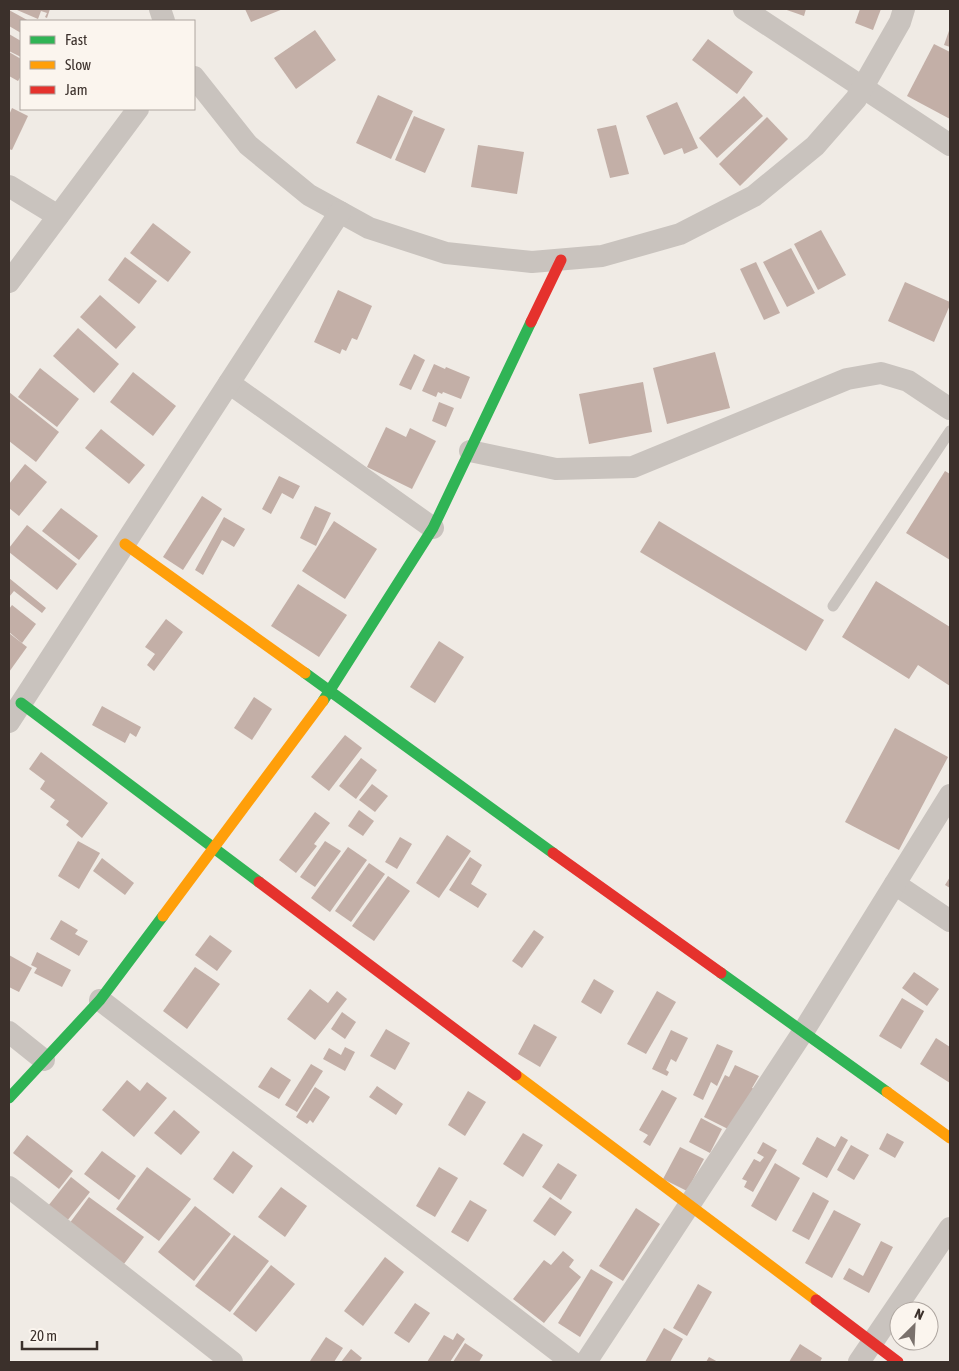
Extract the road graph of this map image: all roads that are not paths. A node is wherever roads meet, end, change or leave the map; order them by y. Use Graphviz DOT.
graph roads {
  1 [pos="744,9"];
  2 [pos="904,9"];
  3 [pos="195,78"];
  4 [pos="862,87"];
  5 [pos="137,110"];
  6 [pos="950,146"];
  7 [pos="9,186"];
  8 [pos="340,212"];
  9 [pos="58,216"];
  10 [pos="561,260"];
  11 [pos="9,282"];
  12 [pos="229,383"];
  13 [pos="950,409"];
  14 [pos="950,431"];
  15 [pos="470,451"];
  16 [pos="433,528"];
  17 [pos="124,544"];
  18 [pos="833,606"];
  19 [pos="329,692"];
  20 [pos="21,703"];
  21 [pos="9,722"];
  22 [pos="950,795"];
  23 [pos="213,848"];
  24 [pos="895,884"];
  25 [pos="950,921"];
  26 [pos="100,1000"];
  27 [pos="9,1032"];
  28 [pos="803,1032"];
  29 [pos="44,1060"];
  30 [pos="9,1098"];
  31 [pos="950,1138"];
  32 [pos="9,1186"];
  33 [pos="689,1205"];
  34 [pos="950,1228"];
  35 [pos="872,1343"];
  36 [pos="232,1362"];
  37 [pos="572,1362"];
  38 [pos="586,1362"];
  39 [pos="859,1362"];
  40 [pos="898,1362"];
  1 -- 4 [label="street"];
  2 -- 4 [label="street"];
  3 -- 8 [label="street"];
  4 -- 6 [label="street"];
  4 -- 10 [label="street"];
  5 -- 9 [label="street"];
  7 -- 9 [label="street"];
  8 -- 10 [label="street"];
  8 -- 12 [label="street"];
  9 -- 11 [label="street"];
  10 -- 15 [label="street"];
  12 -- 16 [label="street"];
  12 -- 17 [label="street"];
  13 -- 15 [label="street"];
  14 -- 18 [label="lane"];
  15 -- 16 [label="street"];
  16 -- 19 [label="street"];
  17 -- 19 [label="street"];
  17 -- 20 [label="street"];
  19 -- 23 [label="street"];
  19 -- 28 [label="street"];
  20 -- 21 [label="street"];
  20 -- 23 [label="street"];
  22 -- 24 [label="street"];
  23 -- 26 [label="street"];
  23 -- 33 [label="street"];
  24 -- 25 [label="street"];
  24 -- 28 [label="street"];
  26 -- 29 [label="street"];
  26 -- 37 [label="street"];
  27 -- 29 [label="street"];
  28 -- 31 [label="street"];
  28 -- 33 [label="street"];
  29 -- 30 [label="street"];
  32 -- 36 [label="street"];
  33 -- 35 [label="street"];
  33 -- 38 [label="street"];
  34 -- 35 [label="street"];
  35 -- 39 [label="street"];
  35 -- 40 [label="street"];
}
